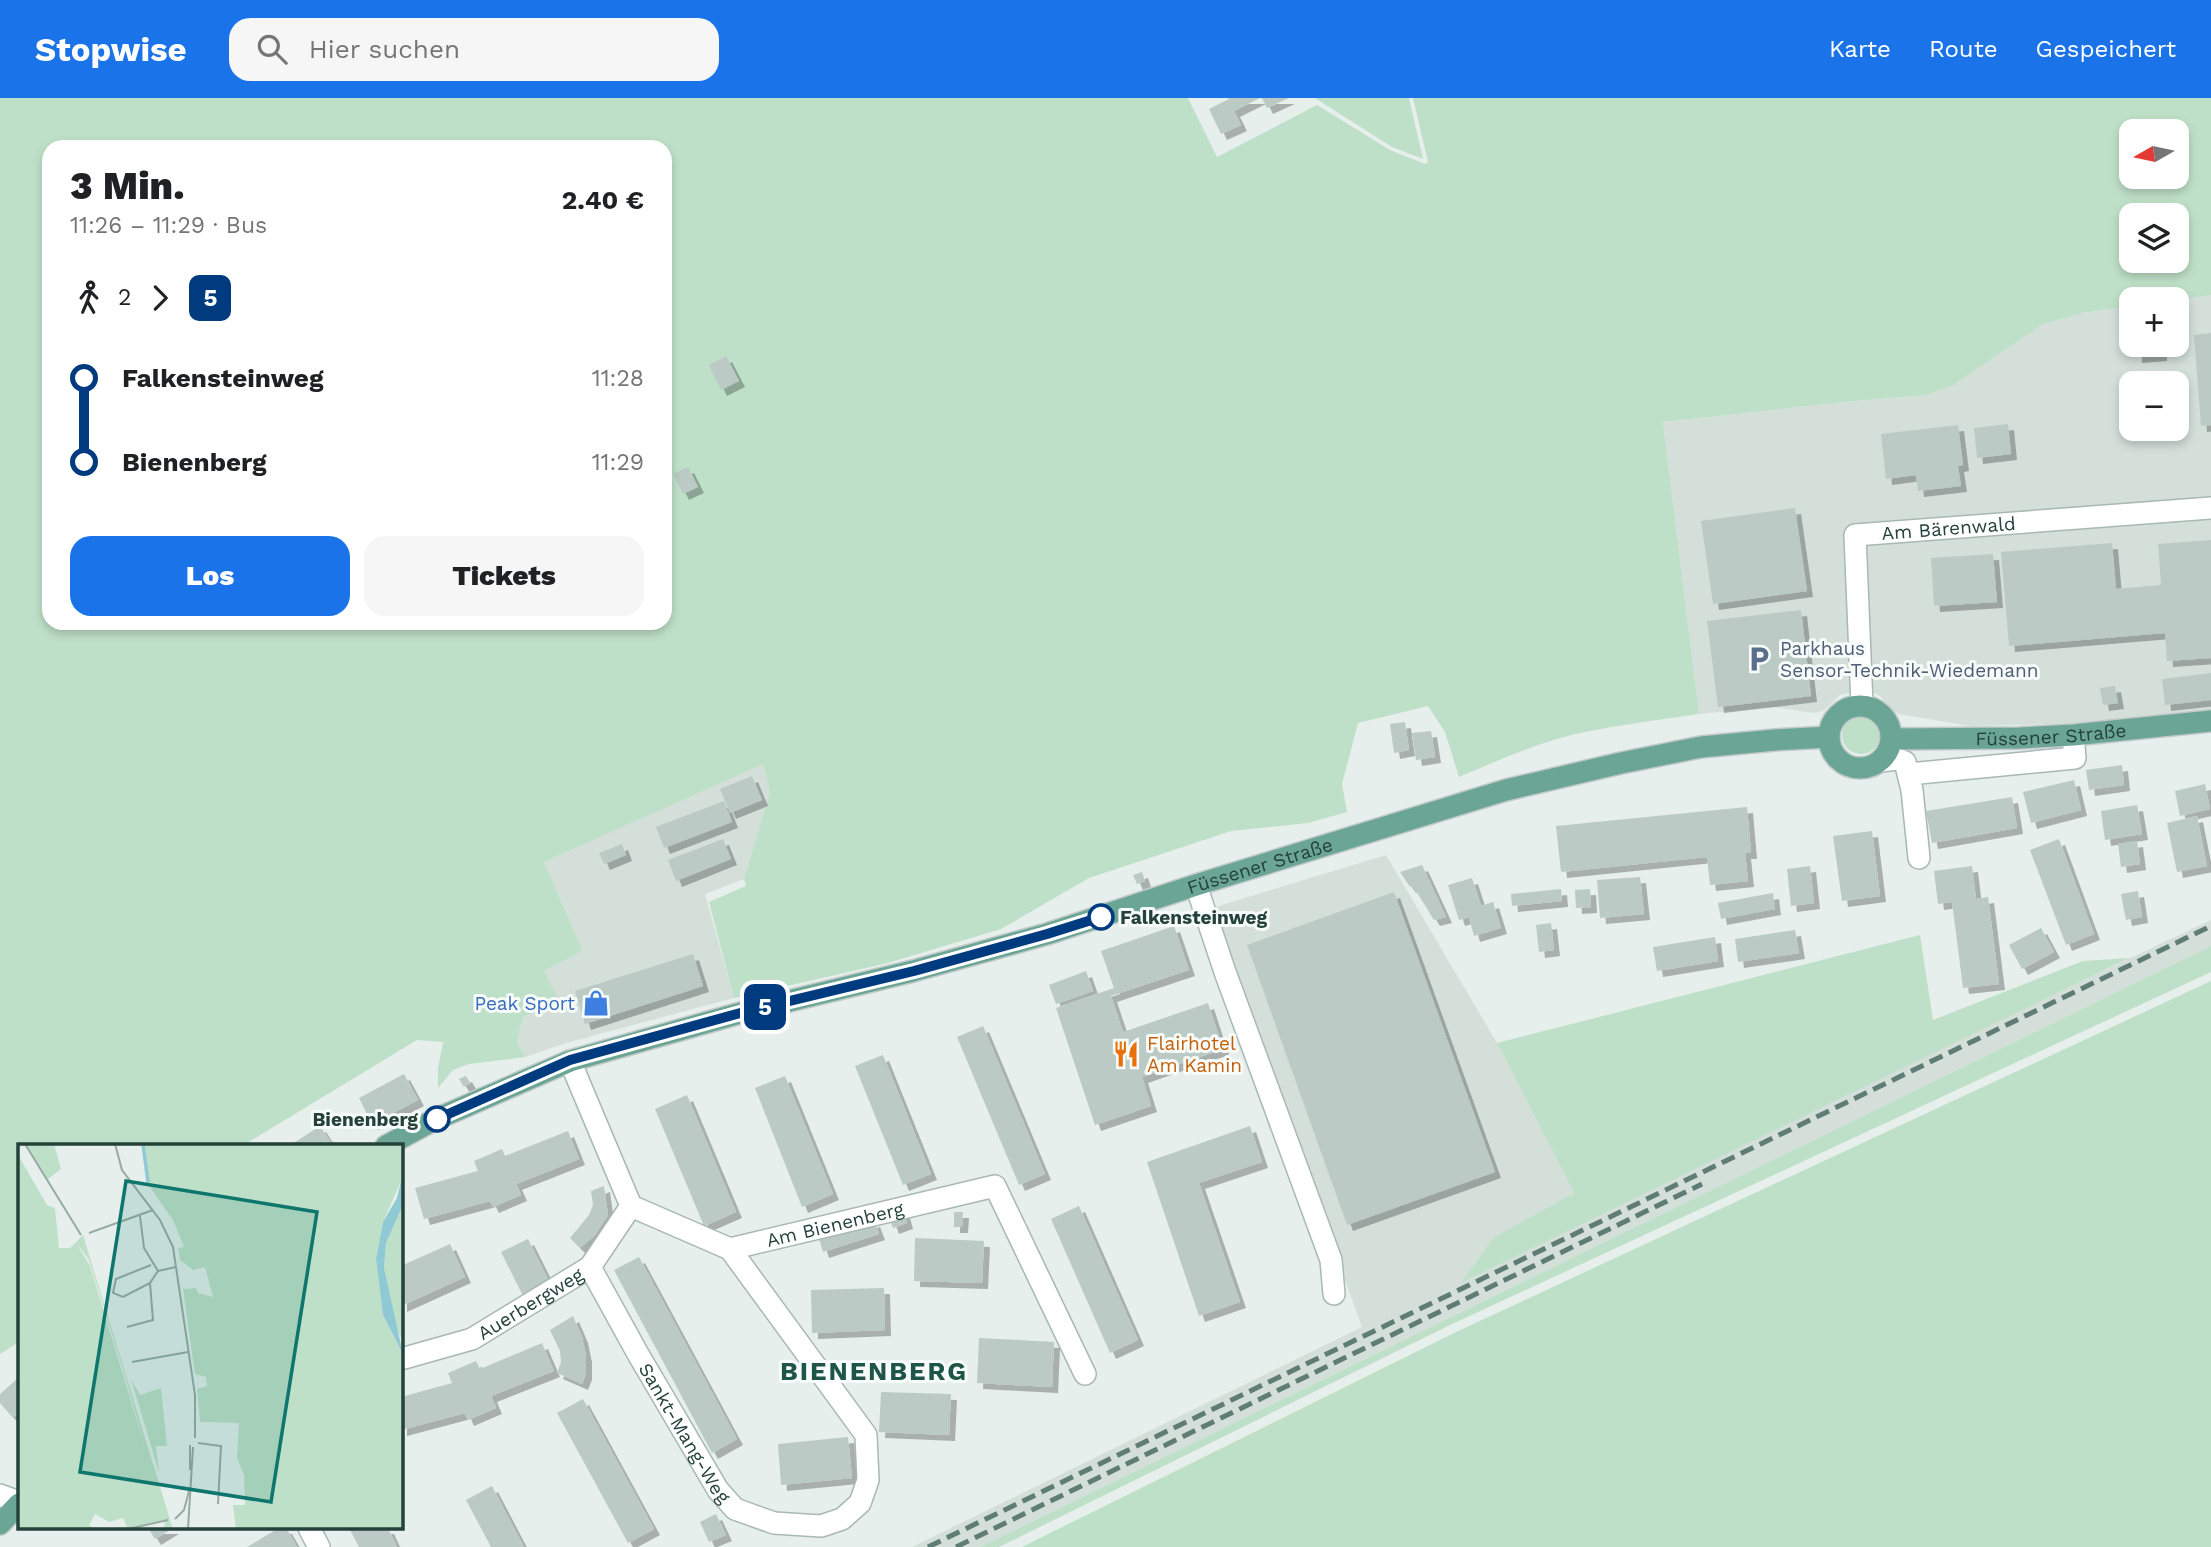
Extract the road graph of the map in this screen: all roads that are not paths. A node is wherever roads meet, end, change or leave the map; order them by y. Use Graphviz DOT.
graph roads {
  1 [pos="2211,508"];
  2 [pos="1862,705"];
  3 [pos="2211,720"];
  4 [pos="2073,735"];
  5 [pos="1829,737"];
  6 [pos="1892,739"];
  7 [pos="1881,761"];
  8 [pos="1909,774"];
  9 [pos="1919,858"];
  10 [pos="1196,885"];
  11 [pos="570,1060"];
  12 [pos="390,1144"];
  13 [pos="631,1206"];
  14 [pos="730,1249"];
  15 [pos="590,1267"];
  16 [pos="1334,1294"];
  17 [pos="402,1359"];
  18 [pos="1085,1374"];
  19 [pos="0,1495"];
  20 [pos="18,1503"];
  21 [pos="18,1504"];
  22 [pos="0,1524"];
  23 [pos="310,1530"];
  24 [pos="319,1547"];
  1 -- 2 [label="street, Am Bärenwald"];
  2 -- 5 [label="main road"];
  2 -- 6 [label="main road"];
  3 -- 4 [label="main road, Füssener Straße"];
  4 -- 6 [label="main road, Füssener Straße"];
  4 -- 8 [label="street"];
  5 -- 7 [label="main road"];
  5 -- 10 [label="main road, Füssener Straße"];
  6 -- 7 [label="main road"];
  7 -- 8 [label="street"];
  8 -- 9 [label="street"];
  10 -- 11 [label="main road, Füssener Straße"];
  10 -- 16 [label="street"];
  11 -- 12 [label="main road, Füssener Straße"];
  11 -- 13 [label="street"];
  13 -- 14 [label="street"];
  13 -- 15 [label="street, Auerbergweg"];
  14 -- 15 [label="street, Sankt-Mang-Weg"];
  14 -- 18 [label="street, Am Bienenberg"];
  15 -- 17 [label="street, Auerbergweg"];
  19 -- 20 [label="street"];
  21 -- 22 [label="main road"];
  23 -- 24 [label="street"];
}
